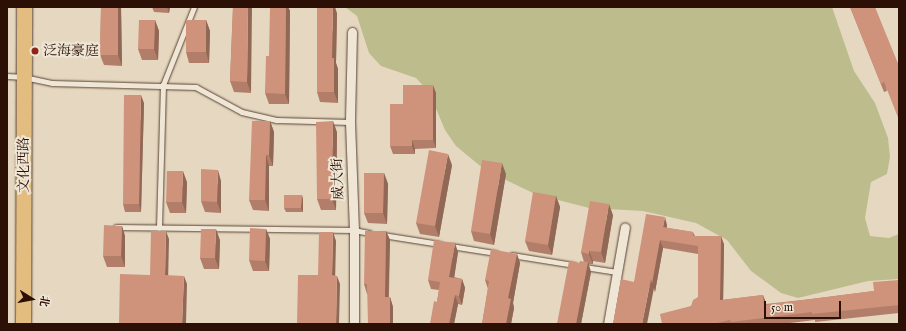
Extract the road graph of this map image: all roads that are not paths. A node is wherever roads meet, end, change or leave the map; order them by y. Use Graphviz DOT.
graph roads {
  1 [pos="24,7"];
  2 [pos="194,7"];
  3 [pos="352,32"];
  4 [pos="7,76"];
  5 [pos="24,77"];
  6 [pos="163,85"];
  7 [pos="350,122"];
  8 [pos="108,226"];
  9 [pos="625,227"];
  10 [pos="158,228"];
  11 [pos="354,230"];
  12 [pos="617,272"];
  13 [pos="23,324"];
  14 [pos="354,324"];
  15 [pos="608,324"];
  1 -- 5 [label="main road, 文化西路"];
  2 -- 6 [label="lane"];
  3 -- 7 [label="street, 威大街"];
  4 -- 5 [label="lane"];
  5 -- 6 [label="lane"];
  5 -- 13 [label="main road, 文化西路"];
  6 -- 7 [label="lane"];
  6 -- 10 [label="lane"];
  7 -- 11 [label="street, 威大街"];
  8 -- 10 [label="lane"];
  9 -- 12 [label="street"];
  10 -- 11 [label="lane"];
  11 -- 12 [label="lane"];
  11 -- 14 [label="street, 威大街"];
  12 -- 15 [label="street"];
}
